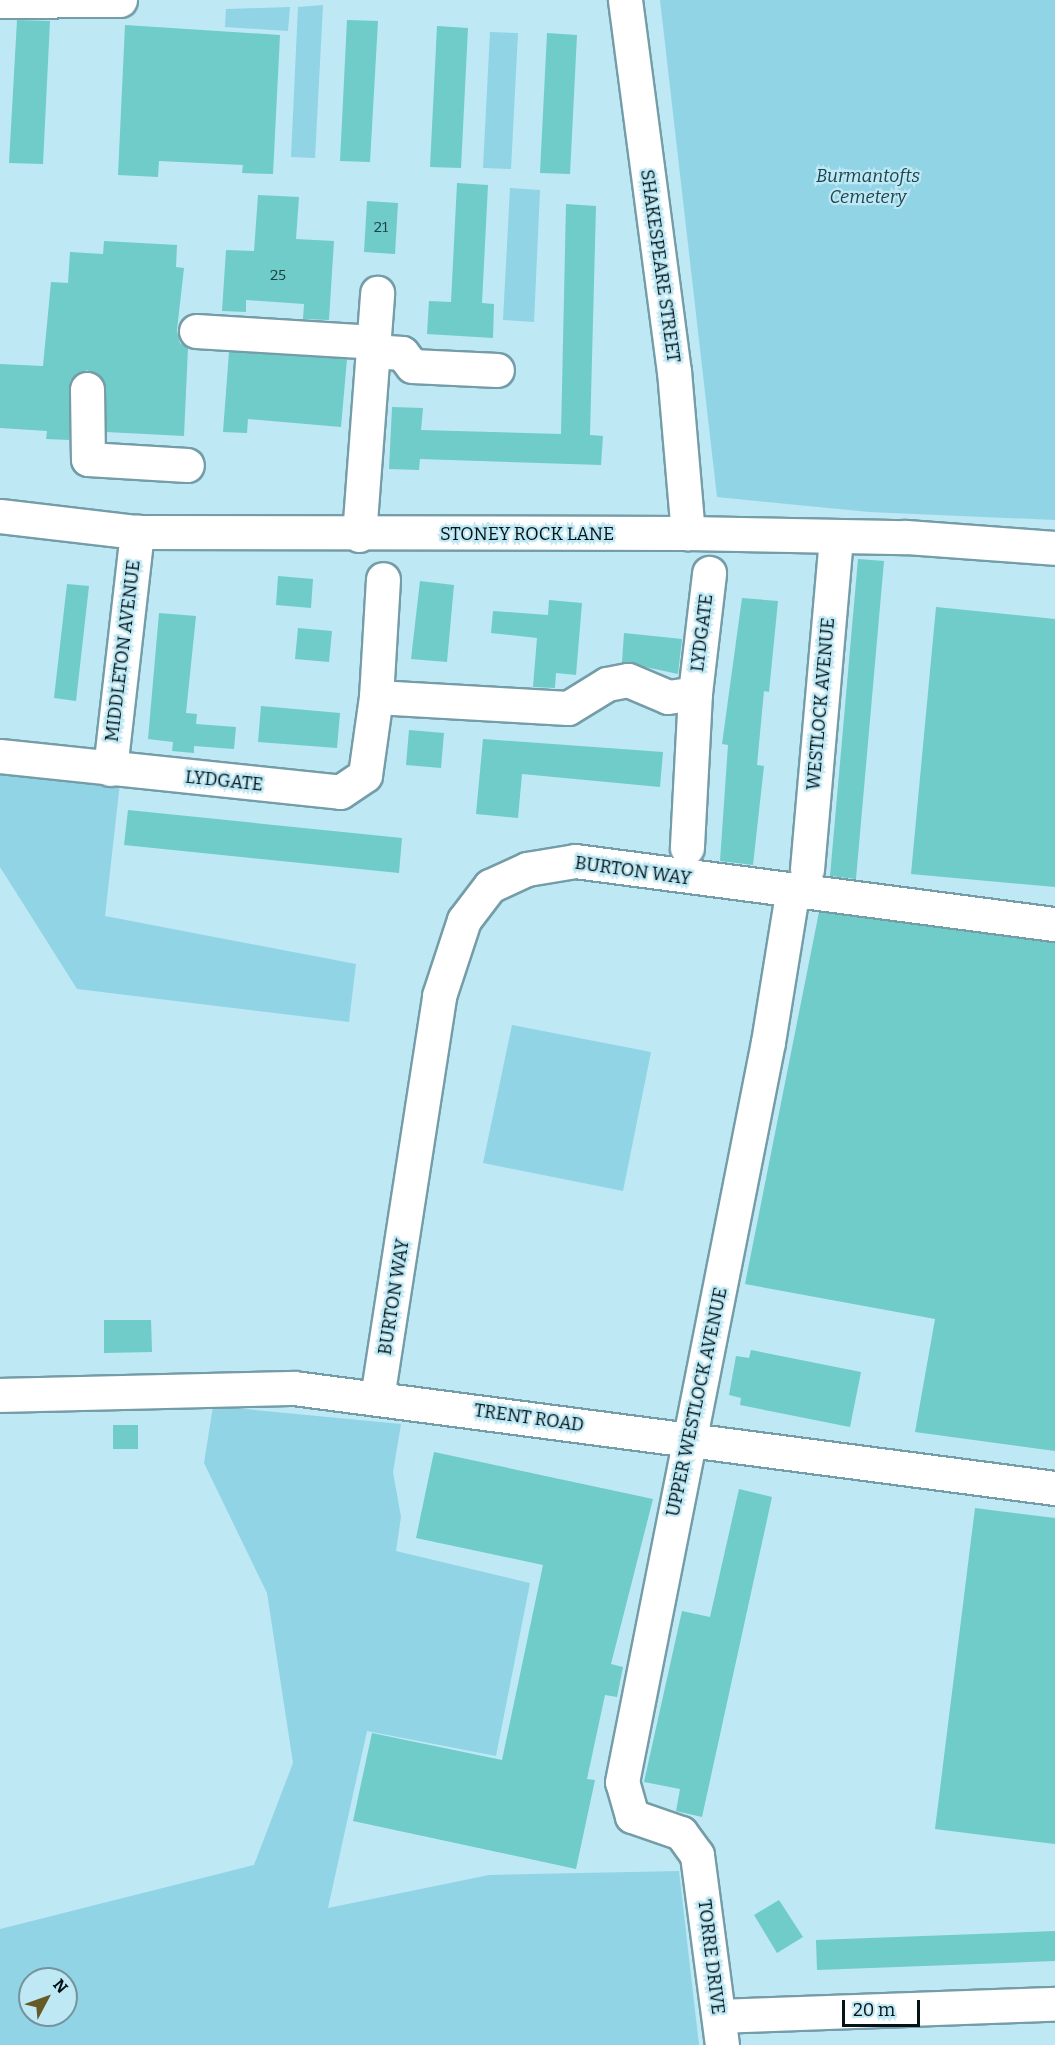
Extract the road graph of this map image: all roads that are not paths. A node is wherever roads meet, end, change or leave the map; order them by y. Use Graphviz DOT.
graph roads {
  1 [pos="120,0"];
  2 [pos="625,0"];
  3 [pos="0,1"];
  4 [pos="377,293"];
  5 [pos="196,331"];
  6 [pos="374,347"];
  7 [pos="497,370"];
  8 [pos="87,389"];
  9 [pos="187,465"];
  10 [pos="0,516"];
  11 [pos="137,532"];
  12 [pos="688,533"];
  13 [pos="359,535"];
  14 [pos="836,538"];
  15 [pos="1055,548"];
  16 [pos="709,573"];
  17 [pos="383,579"];
  18 [pos="696,693"];
  19 [pos="376,697"];
  20 [pos="0,756"];
  21 [pos="110,769"];
  22 [pos="687,848"];
  23 [pos="800,881"];
  24 [pos="1055,924"];
  25 [pos="0,1395"];
  26 [pos="377,1398"];
  27 [pos="687,1440"];
  28 [pos="1055,1488"];
  29 [pos="700,1869"];
  30 [pos="1055,2004"];
  31 [pos="721,2030"];
  1 -- 3 [label="street"];
  2 -- 12 [label="street, SHAKESPEARE STREET"];
  4 -- 6 [label="street"];
  5 -- 6 [label="street"];
  6 -- 7 [label="street"];
  6 -- 13 [label="street"];
  8 -- 9 [label="street"];
  10 -- 11 [label="street, STONEY ROCK LANE"];
  11 -- 13 [label="street, STONEY ROCK LANE"];
  11 -- 21 [label="street, MIDDLETON AVENUE"];
  12 -- 13 [label="street, STONEY ROCK LANE"];
  12 -- 14 [label="street, STONEY ROCK LANE"];
  14 -- 15 [label="street, STONEY ROCK LANE"];
  14 -- 23 [label="street, WESTLOCK AVENUE"];
  16 -- 18 [label="street, LYDGATE"];
  17 -- 19 [label="street, LYDGATE"];
  18 -- 19 [label="street, LYDGATE"];
  18 -- 22 [label="street, LYDGATE"];
  19 -- 21 [label="street, LYDGATE"];
  20 -- 21 [label="street, LYDGATE"];
  23 -- 24 [label="street, BURTON WAY"];
  23 -- 26 [label="street, BURTON WAY"];
  23 -- 27 [label="street, UPPER WESTLOCK AVENUE"];
  25 -- 26 [label="street, TRENT ROAD"];
  26 -- 27 [label="street, TRENT ROAD"];
  27 -- 28 [label="street, TRENT ROAD"];
  27 -- 29 [label="street, UPPER WESTLOCK AVENUE"];
  29 -- 31 [label="street, TORRE DRIVE"];
  30 -- 31 [label="street"];
}
